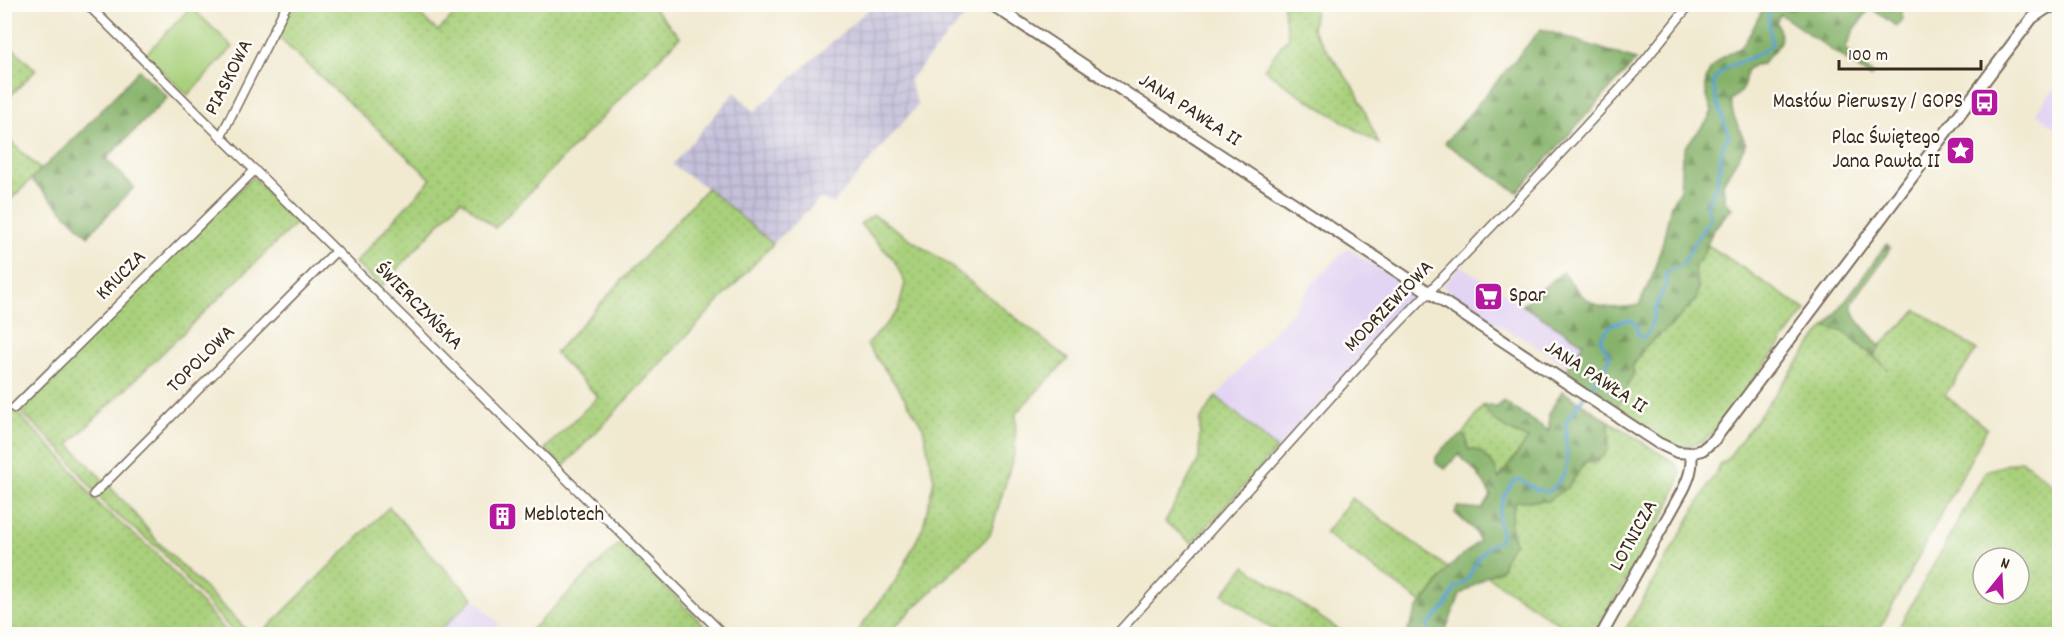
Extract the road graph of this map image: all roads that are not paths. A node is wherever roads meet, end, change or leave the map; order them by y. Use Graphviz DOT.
graph roads {
  1 [pos="87,4"];
  2 [pos="287,4"];
  3 [pos="991,4"];
  4 [pos="1690,4"];
  5 [pos="2055,5"];
  6 [pos="221,136"];
  7 [pos="255,170"];
  8 [pos="336,251"];
  9 [pos="1429,292"];
  10 [pos="14,408"];
  11 [pos="1691,453"];
  12 [pos="94,494"];
  13 [pos="723,634"];
  14 [pos="1117,634"];
  15 [pos="1602,634"];
  1 -- 6 [label="street, ŚWIERCZYŃSKA"];
  2 -- 6 [label="street, PIASKOWA"];
  3 -- 9 [label="main road, JANA PAWŁA II"];
  4 -- 9 [label="street, MODRZEWIOWA"];
  5 -- 11 [label="main road"];
  6 -- 7 [label="street, ŚWIERCZYŃSKA"];
  7 -- 8 [label="street, ŚWIERCZYŃSKA"];
  7 -- 10 [label="street, KRUCZA"];
  8 -- 12 [label="street, TOPOLOWA"];
  8 -- 13 [label="street, ŚWIERCZYŃSKA"];
  9 -- 11 [label="main road, JANA PAWŁA II"];
  9 -- 14 [label="street, MODRZEWIOWA"];
  11 -- 15 [label="main road, LOTNICZA"];
}
